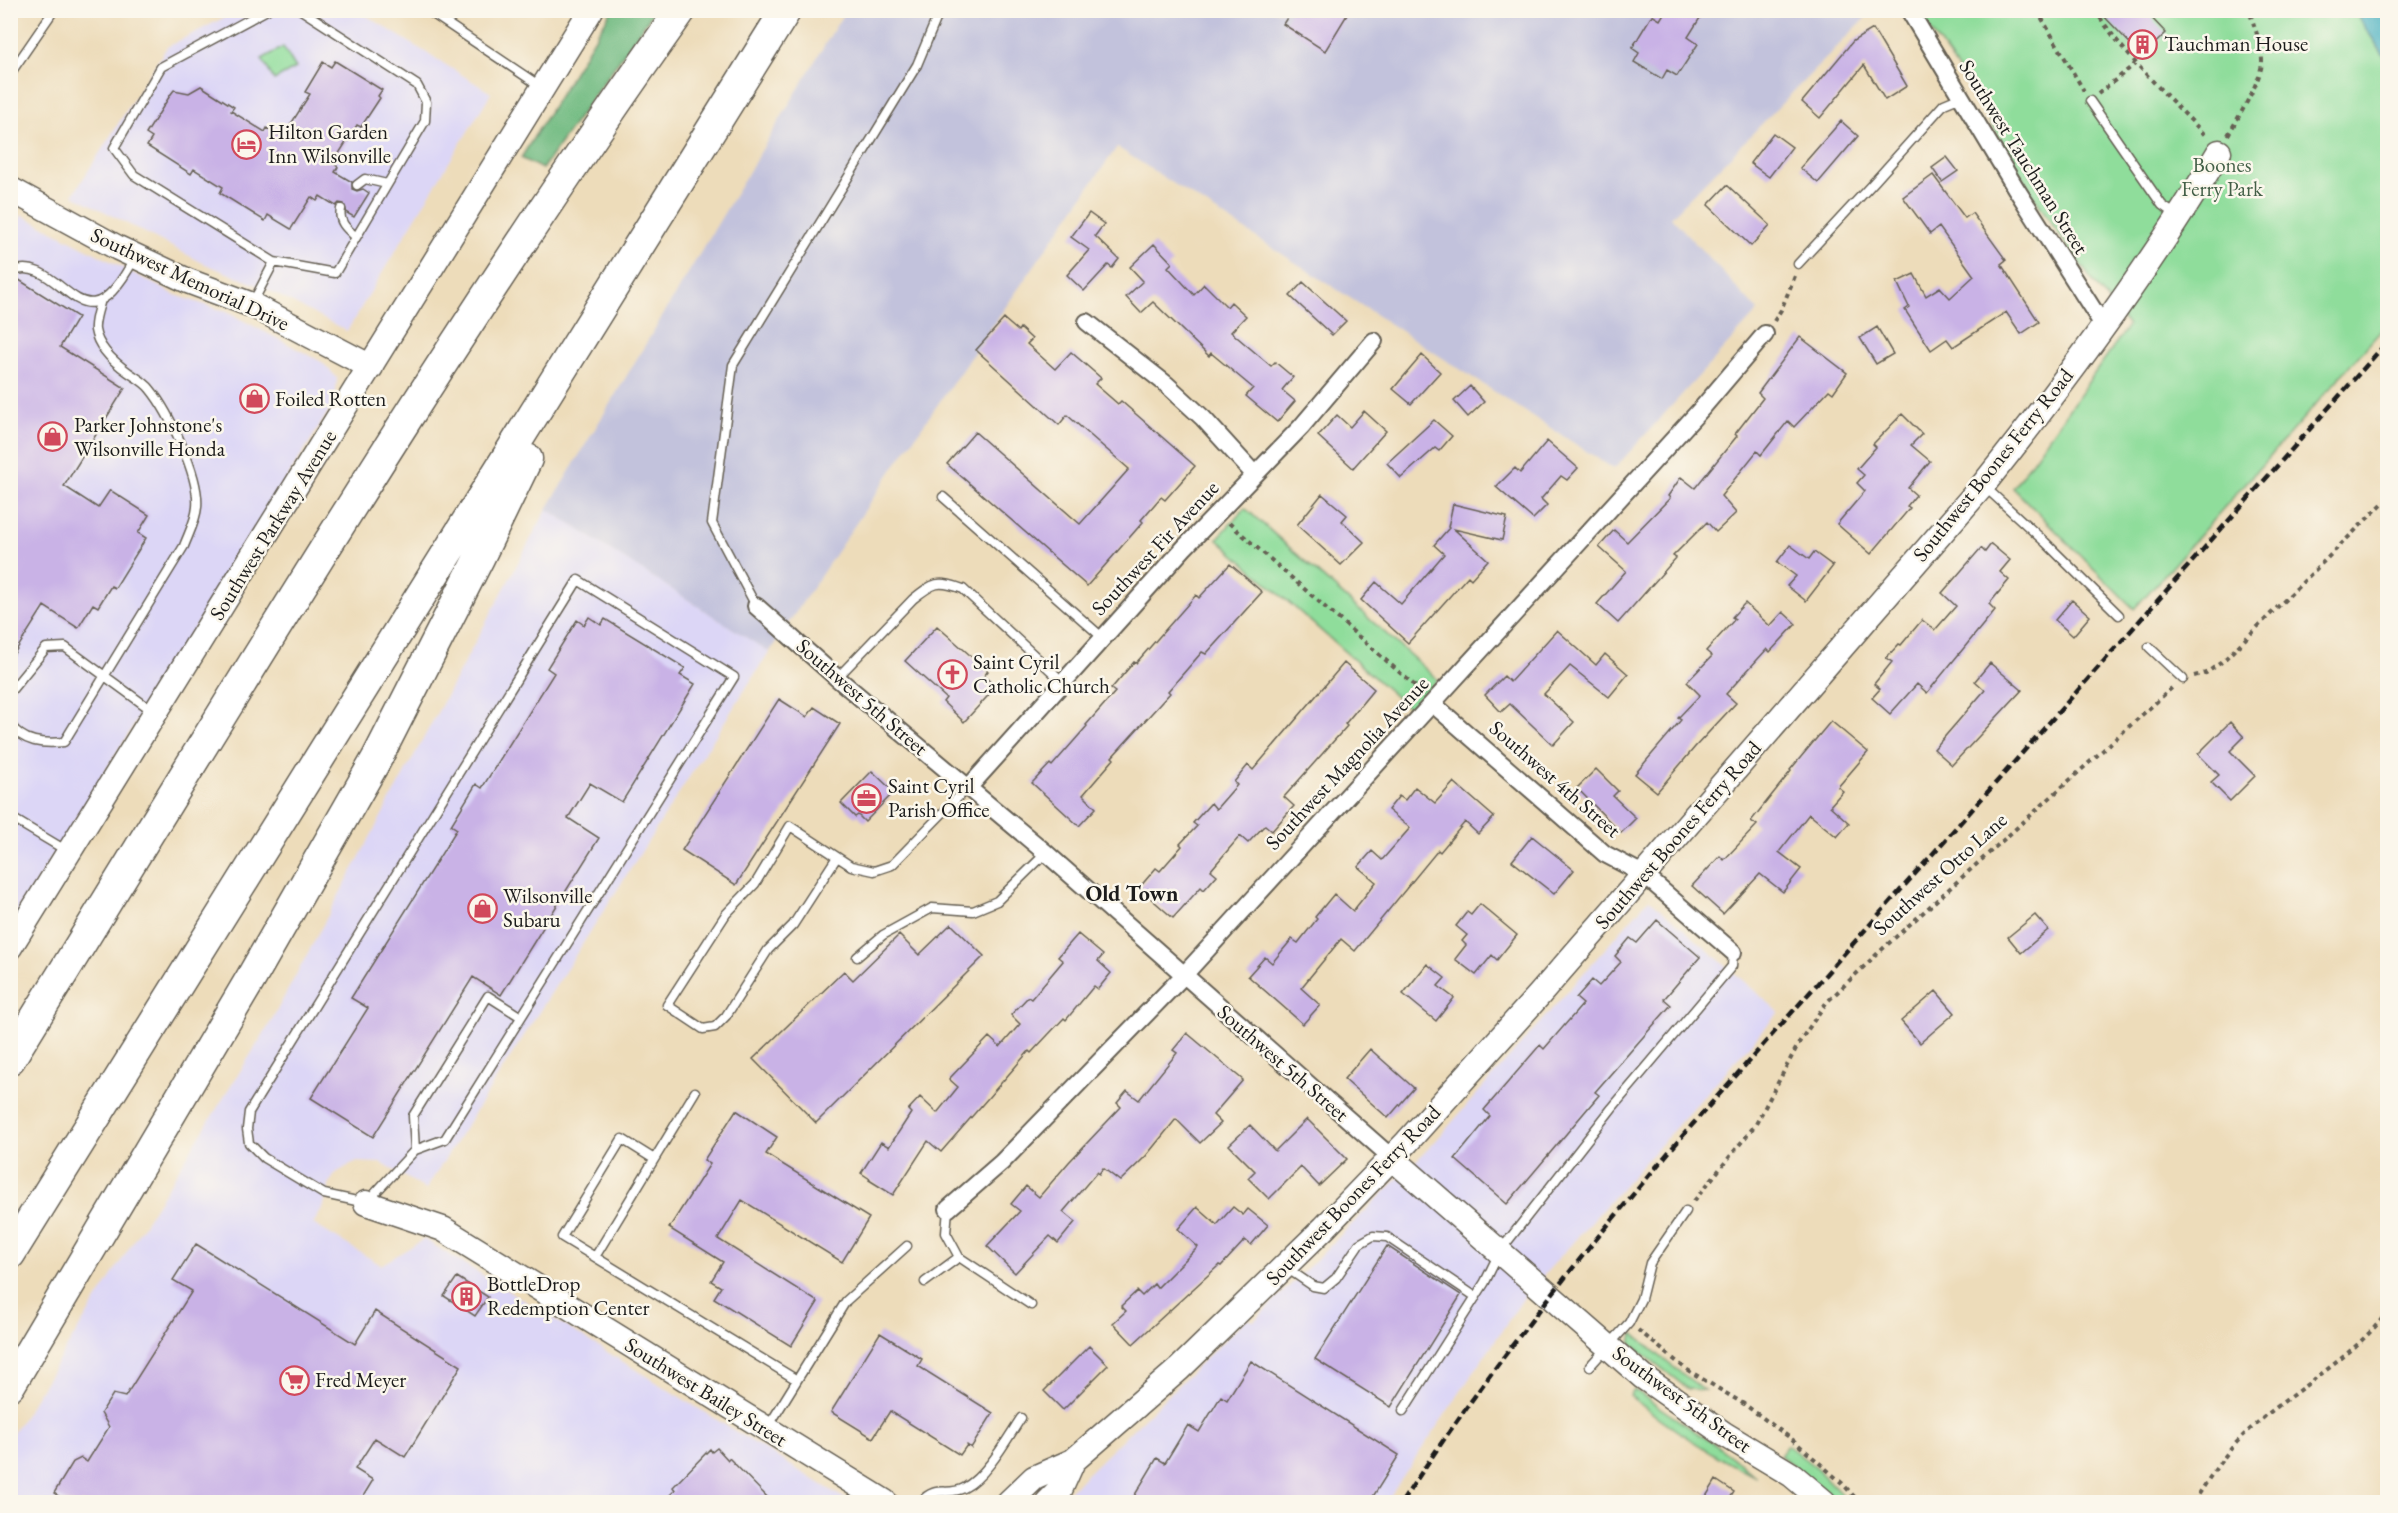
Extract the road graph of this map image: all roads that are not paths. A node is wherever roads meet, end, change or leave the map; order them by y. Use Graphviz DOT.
graph roads {
  1 [pos="54,10"];
  2 [pos="267,10"];
  3 [pos="301,10"];
  4 [pos="427,10"];
  5 [pos="591,10"];
  6 [pos="681,10"];
  7 [pos="786,10"];
  8 [pos="940,10"];
  9 [pos="1909,10"];
  10 [pos="10,54"];
  11 [pos="20,60"];
  12 [pos="10,74"];
  13 [pos="543,88"];
  14 [pos="1961,97"];
  15 [pos="2090,101"];
  16 [pos="2219,152"];
  17 [pos="387,184"];
  18 [pos="357,185"];
  19 [pos="10,189"];
  20 [pos="341,209"];
  21 [pos="2180,218"];
  22 [pos="356,237"];
  23 [pos="135,256"];
  24 [pos="274,262"];
  25 [pos="1798,264"];
  26 [pos="10,272"];
  27 [pos="100,303"];
  28 [pos="252,305"];
  29 [pos="1087,322"];
  30 [pos="2103,325"];
  31 [pos="590,327"];
  32 [pos="1765,334"];
  33 [pos="1374,340"];
  34 [pos="371,367"];
  35 [pos="1254,474"];
  36 [pos="1983,485"];
  37 [pos="943,497"];
  38 [pos="756,606"];
  39 [pos="2119,615"];
  40 [pos="1103,638"];
  41 [pos="2149,647"];
  42 [pos="103,676"];
  43 [pos="837,678"];
  44 [pos="2183,679"];
  45 [pos="1063,682"];
  46 [pos="10,692"];
  47 [pos="1433,704"];
  48 [pos="156,714"];
  49 [pos="10,724"];
  50 [pos="969,787"];
  51 [pos="10,817"];
  52 [pos="69,853"];
  53 [pos="1046,853"];
  54 [pos="837,857"];
  55 [pos="1643,874"];
  56 [pos="10,947"];
  57 [pos="1733,952"];
  58 [pos="857,957"];
  59 [pos="70,962"];
  60 [pos="1183,976"];
  61 [pos="521,1017"];
  62 [pos="10,1037"];
  63 [pos="10,1059"];
  64 [pos="695,1092"];
  65 [pos="415,1150"];
  66 [pos="1392,1158"];
  67 [pos="654,1159"];
  68 [pos="366,1203"];
  69 [pos="948,1209"];
  70 [pos="1686,1211"];
  71 [pos="907,1246"];
  72 [pos="1500,1251"];
  73 [pos="10,1254"];
  74 [pos="595,1257"];
  75 [pos="959,1257"];
  76 [pos="1285,1266"];
  77 [pos="925,1282"];
  78 [pos="1476,1297"];
  79 [pos="1031,1305"];
  80 [pos="1608,1347"];
  81 [pos="1590,1366"];
  82 [pos="797,1380"];
  83 [pos="10,1385"];
  84 [pos="1402,1411"];
  85 [pos="1021,1418"];
  86 [pos="766,1430"];
  87 [pos="1072,1461"];
  88 [pos="885,1503"];
  89 [pos="921,1503"];
  90 [pos="1009,1503"];
  91 [pos="1048,1503"];
  92 [pos="1824,1503"];
  1 -- 11 [label="lane"];
  2 -- 24 [label="lane"];
  3 -- 17 [label="lane"];
  4 -- 13 [label="lane"];
  5 -- 13 [label="street, Southwest Parkway Avenue"];
  6 -- 59 [label="highway"];
  7 -- 31 [label="highway"];
  8 -- 38 [label="lane"];
  9 -- 14 [label="street, Southwest Tauchman Street"];
  10 -- 11 [label="lane"];
  11 -- 12 [label="lane"];
  13 -- 34 [label="street, Southwest Parkway Avenue"];
  14 -- 25 [label="lane"];
  14 -- 30 [label="street, Southwest Tauchman Street"];
  15 -- 21 [label="lane"];
  16 -- 21 [label="street, Southwest Boones Ferry Road"];
  17 -- 18 [label="lane"];
  17 -- 22 [label="lane"];
  19 -- 23 [label="street, Southwest Memorial Drive"];
  20 -- 22 [label="lane"];
  21 -- 30 [label="street, Southwest Boones Ferry Road"];
  22 -- 24 [label="lane"];
  23 -- 27 [label="lane"];
  23 -- 28 [label="street, Southwest Memorial Drive"];
  24 -- 28 [label="lane"];
  26 -- 27 [label="lane"];
  27 -- 42 [label="lane"];
  28 -- 34 [label="street, Southwest Memorial Drive"];
  29 -- 35 [label="street"];
  30 -- 36 [label="street, Southwest Boones Ferry Road"];
  31 -- 73 [label="highway"];
  31 -- 83 [label="highway"];
  32 -- 47 [label="street, Southwest Magnolia Avenue"];
  33 -- 35 [label="street, Southwest Fir Avenue"];
  34 -- 48 [label="street, Southwest Parkway Avenue"];
  35 -- 40 [label="street, Southwest Fir Avenue"];
  36 -- 39 [label="lane"];
  36 -- 55 [label="street, Southwest Boones Ferry Road"];
  37 -- 40 [label="lane"];
  38 -- 43 [label="street, Southwest 5th Street"];
  40 -- 45 [label="street, Southwest Fir Avenue"];
  41 -- 44 [label="lane"];
  42 -- 46 [label="lane"];
  42 -- 48 [label="lane"];
  42 -- 49 [label="lane"];
  43 -- 45 [label="lane"];
  43 -- 50 [label="street, Southwest 5th Street"];
  45 -- 50 [label="street, Southwest Fir Avenue"];
  47 -- 55 [label="street, Southwest 4th Street"];
  47 -- 60 [label="street, Southwest Magnolia Avenue"];
  48 -- 52 [label="street, Southwest Parkway Avenue"];
  50 -- 53 [label="street, Southwest 5th Street"];
  50 -- 54 [label="lane"];
  51 -- 52 [label="lane"];
  52 -- 56 [label="street, Southwest Parkway Avenue"];
  53 -- 58 [label="lane"];
  53 -- 60 [label="street, Southwest 5th Street"];
  54 -- 54 [label="lane"];
  55 -- 57 [label="street, Southwest 4th Street"];
  55 -- 66 [label="street, Southwest Boones Ferry Road"];
  57 -- 72 [label="lane"];
  59 -- 62 [label="highway"];
  59 -- 63 [label="highway"];
  60 -- 66 [label="street, Southwest 5th Street"];
  60 -- 69 [label="street, Southwest Magnolia Avenue"];
  61 -- 65 [label="lane"];
  61 -- 65 [label="lane"];
  61 -- 68 [label="lane"];
  64 -- 67 [label="lane"];
  65 -- 68 [label="lane"];
  66 -- 72 [label="street, Southwest 5th Street"];
  66 -- 76 [label="street, Southwest Boones Ferry Road"];
  67 -- 74 [label="lane"];
  67 -- 74 [label="lane"];
  68 -- 86 [label="street, Southwest Bailey Street"];
  69 -- 75 [label="lane"];
  70 -- 80 [label="lane"];
  71 -- 82 [label="lane"];
  72 -- 78 [label="lane"];
  72 -- 80 [label="street, Southwest 5th Street"];
  74 -- 82 [label="lane"];
  75 -- 77 [label="lane"];
  75 -- 79 [label="lane"];
  76 -- 78 [label="lane"];
  76 -- 87 [label="street, Southwest Boones Ferry Road"];
  78 -- 84 [label="lane"];
  80 -- 81 [label="lane"];
  80 -- 92 [label="street, Southwest 5th Street"];
  82 -- 86 [label="lane"];
  85 -- 89 [label="lane"];
  86 -- 88 [label="street, Southwest Bailey Street"];
  87 -- 90 [label="street, Southwest Boones Ferry Road"];
  87 -- 91 [label="street, Southwest Boones Ferry Road"];
}
